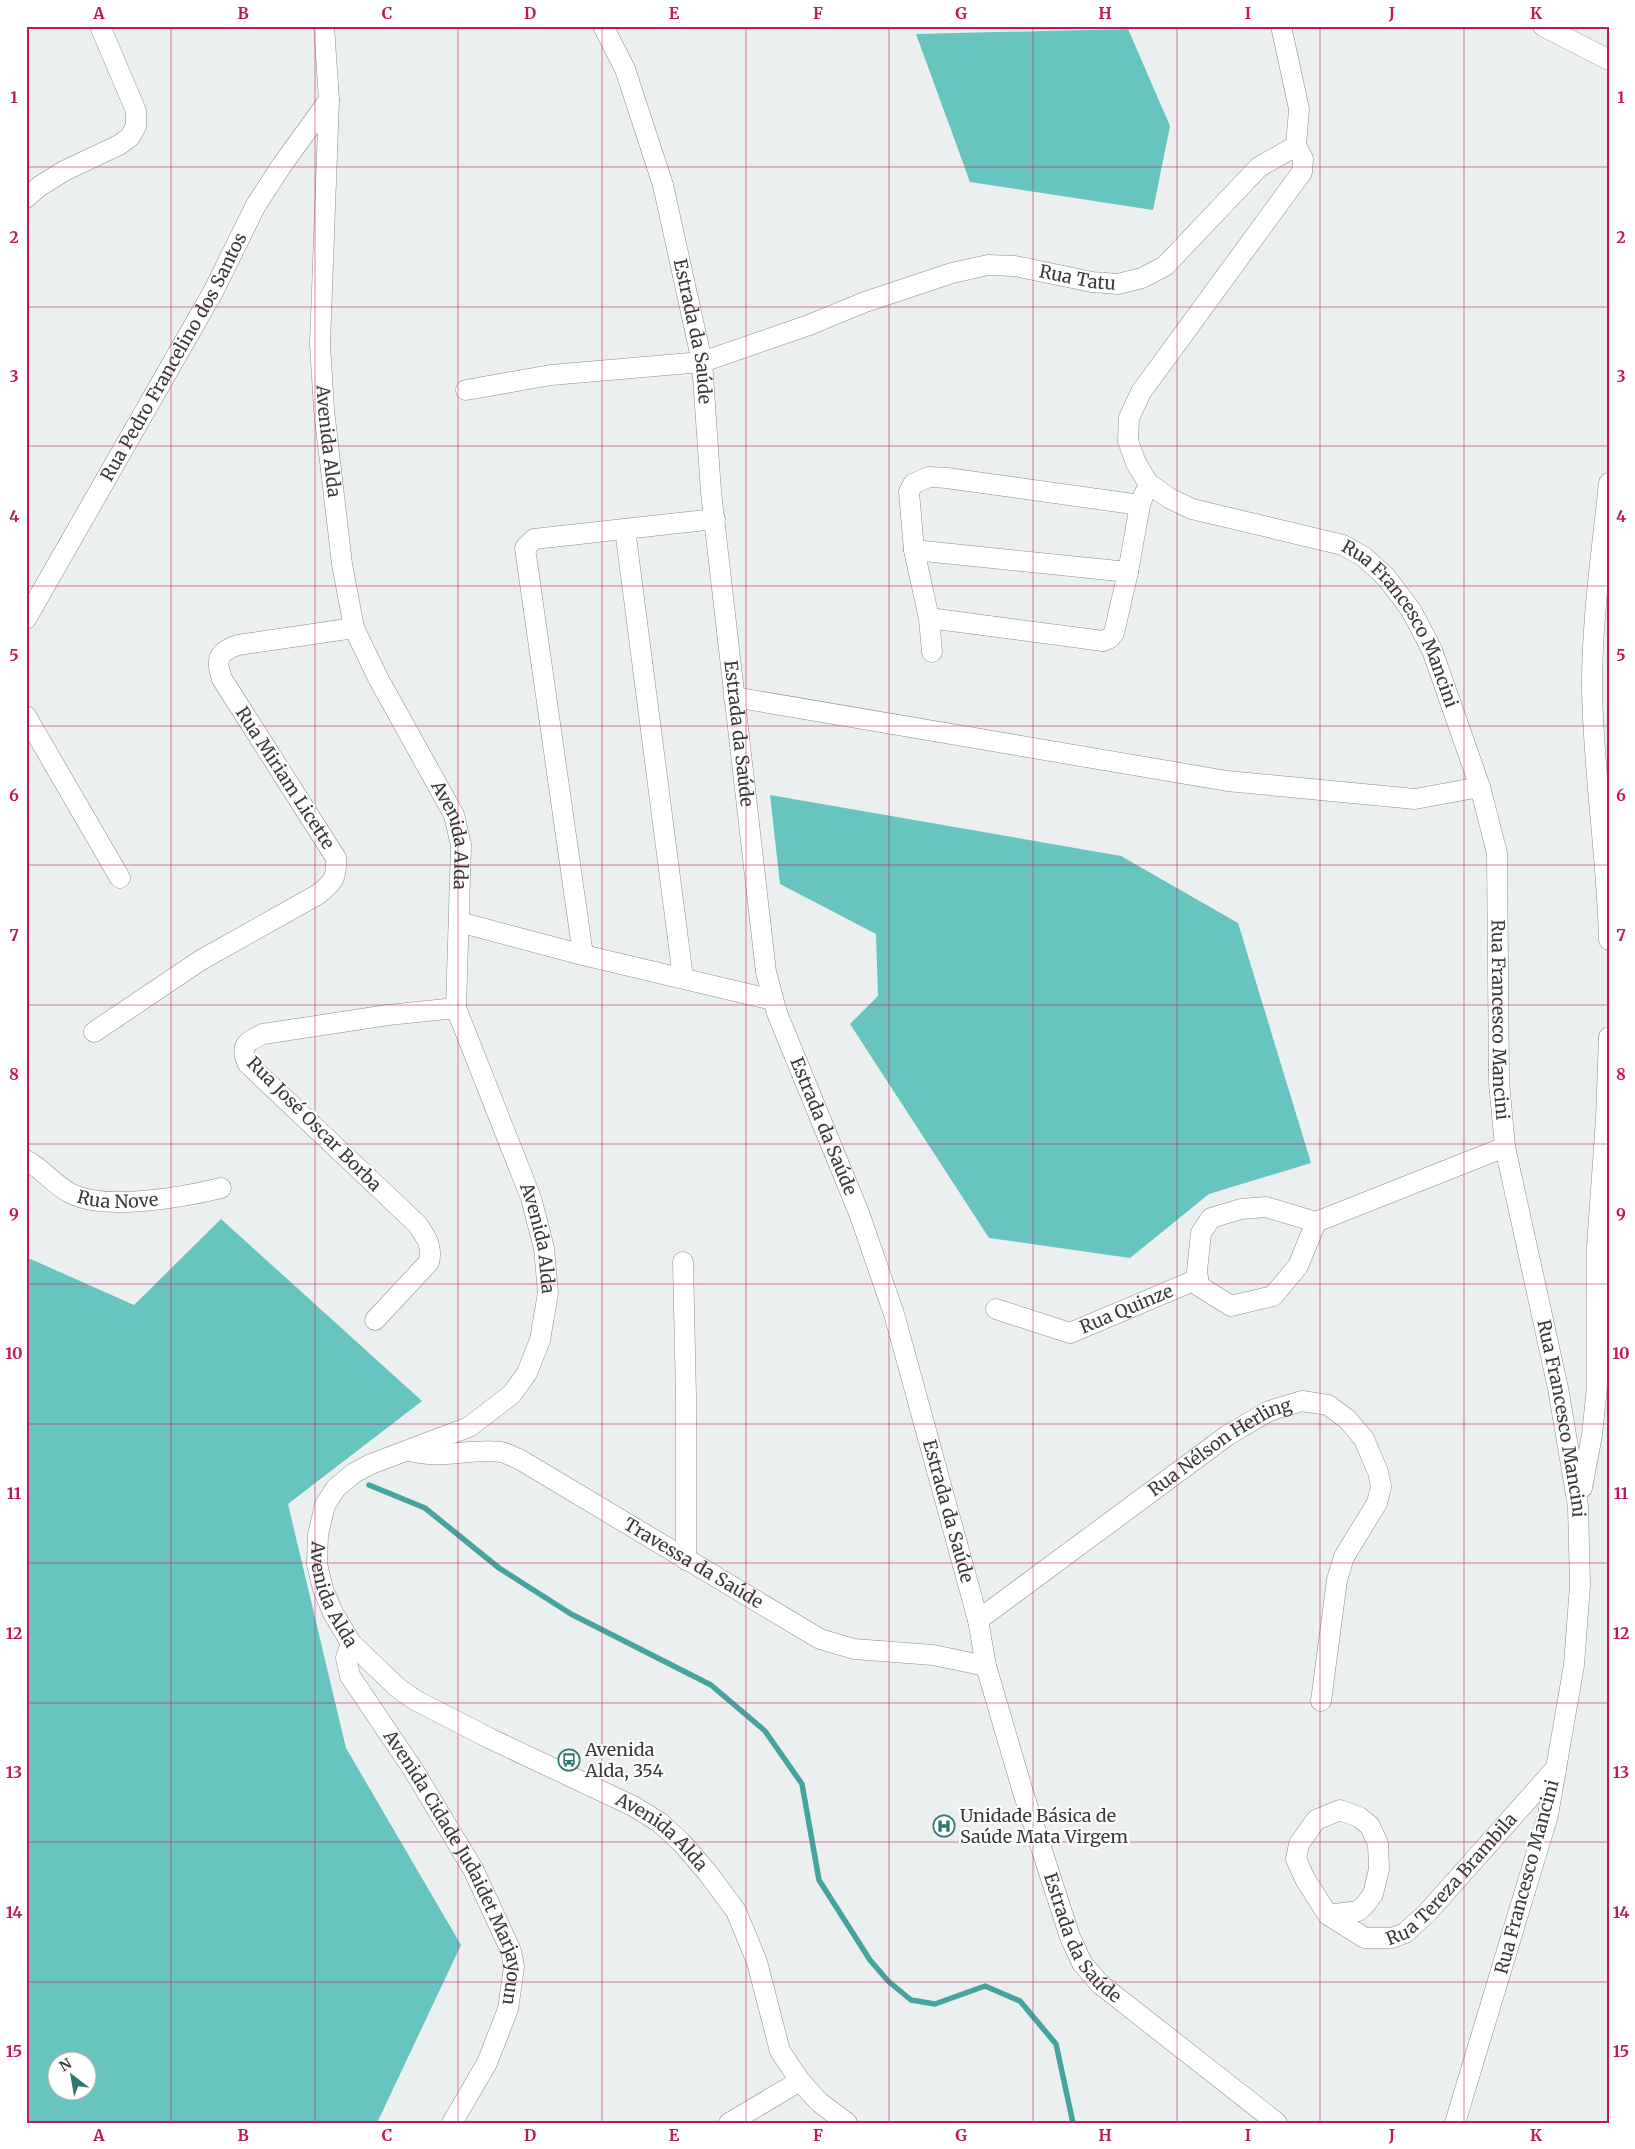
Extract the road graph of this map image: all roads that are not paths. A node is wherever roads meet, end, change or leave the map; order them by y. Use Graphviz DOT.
graph roads {
  1 [pos="100,26"];
  2 [pos="324,26"];
  3 [pos="603,26"];
  4 [pos="1281,26"];
  5 [pos="1543,26"];
  6 [pos="1609,60"];
  7 [pos="329,100"];
  8 [pos="1296,146"];
  9 [pos="26,198"];
  10 [pos="702,362"];
  11 [pos="466,390"];
  12 [pos="1148,483"];
  13 [pos="1609,483"];
  14 [pos="1140,505"];
  15 [pos="715,519"];
  16 [pos="625,529"];
  17 [pos="914,550"];
  18 [pos="1128,572"];
  19 [pos="929,618"];
  20 [pos="26,619"];
  21 [pos="354,628"];
  22 [pos="932,652"];
  23 [pos="734,697"];
  24 [pos="26,716"];
  25 [pos="1480,787"];
  26 [pos="120,878"];
  27 [pos="459,922"];
  28 [pos="1609,940"];
  29 [pos="583,955"];
  30 [pos="683,978"];
  31 [pos="773,1000"];
  32 [pos="456,1008"];
  33 [pos="94,1032"];
  34 [pos="1609,1037"];
  35 [pos="1505,1147"];
  36 [pos="26,1160"];
  37 [pos="221,1188"];
  38 [pos="1316,1222"];
  39 [pos="683,1262"];
  40 [pos="1198,1279"];
  41 [pos="996,1309"];
  42 [pos="375,1320"];
  43 [pos="407,1450"];
  44 [pos="1578,1506"];
  45 [pos="686,1560"];
  46 [pos="978,1620"];
  47 [pos="351,1643"];
  48 [pos="986,1666"];
  49 [pos="1321,1701"];
  50 [pos="1556,1768"];
  51 [pos="1328,1915"];
  52 [pos="800,2080"];
  53 [pos="834,2119"];
  54 [pos="452,2123"];
  55 [pos="729,2123"];
  56 [pos="1277,2123"];
  57 [pos="1455,2123"];
  1 -- 9 [label="street"];
  2 -- 7 [label="street, Avenida Alda"];
  3 -- 10 [label="street, Estrada da Saúde"];
  4 -- 8 [label="street"];
  5 -- 6 [label="street"];
  7 -- 20 [label="street, Rua Pedro Francelino dos Santos"];
  7 -- 21 [label="street, Avenida Alda"];
  8 -- 10 [label="street, Rua Tatu"];
  8 -- 12 [label="street, Rua Francesco Mancini"];
  10 -- 11 [label="street, Rua Tatu"];
  10 -- 15 [label="street, Estrada da Saúde"];
  12 -- 14 [label="street"];
  12 -- 25 [label="street, Rua Francesco Mancini"];
  13 -- 28 [label="street"];
  14 -- 17 [label="street"];
  14 -- 18 [label="street"];
  15 -- 16 [label="street"];
  15 -- 23 [label="street, Estrada da Saúde"];
  16 -- 29 [label="street"];
  16 -- 30 [label="street"];
  17 -- 18 [label="street"];
  17 -- 19 [label="street"];
  18 -- 19 [label="street"];
  19 -- 22 [label="street"];
  21 -- 27 [label="street, Avenida Alda"];
  21 -- 33 [label="street, Rua Miriam Licette"];
  23 -- 25 [label="street"];
  23 -- 31 [label="street, Estrada da Saúde"];
  24 -- 26 [label="street"];
  25 -- 35 [label="street, Rua Francesco Mancini"];
  27 -- 29 [label="street"];
  27 -- 32 [label="street, Avenida Alda"];
  29 -- 30 [label="street"];
  30 -- 31 [label="street"];
  31 -- 46 [label="street, Estrada da Saúde"];
  32 -- 42 [label="street, Rua José Oscar Borba"];
  32 -- 43 [label="street, Avenida Alda"];
  34 -- 44 [label="street"];
  35 -- 38 [label="street"];
  35 -- 44 [label="street, Rua Francesco Mancini"];
  36 -- 37 [label="street, Rua Nove"];
  38 -- 40 [label="street"];
  38 -- 40 [label="street"];
  39 -- 45 [label="street"];
  40 -- 41 [label="street, Rua Quinze"];
  43 -- 45 [label="street, Travessa da Saúde"];
  43 -- 47 [label="street, Avenida Alda"];
  44 -- 50 [label="street, Rua Francesco Mancini"];
  45 -- 48 [label="street, Travessa da Saúde"];
  46 -- 48 [label="street, Estrada da Saúde"];
  46 -- 49 [label="street, Rua Nélson Herling"];
  47 -- 52 [label="street, Avenida Alda"];
  47 -- 54 [label="street, Avenida Cidade Judaidet Marjayoun"];
  48 -- 56 [label="street, Estrada da Saúde"];
  50 -- 51 [label="street, Rua Tereza Brambila"];
  50 -- 57 [label="street, Rua Francesco Mancini"];
  51 -- 51 [label="street"];
  52 -- 53 [label="street, Avenida Alda"];
  52 -- 55 [label="street"];
}
